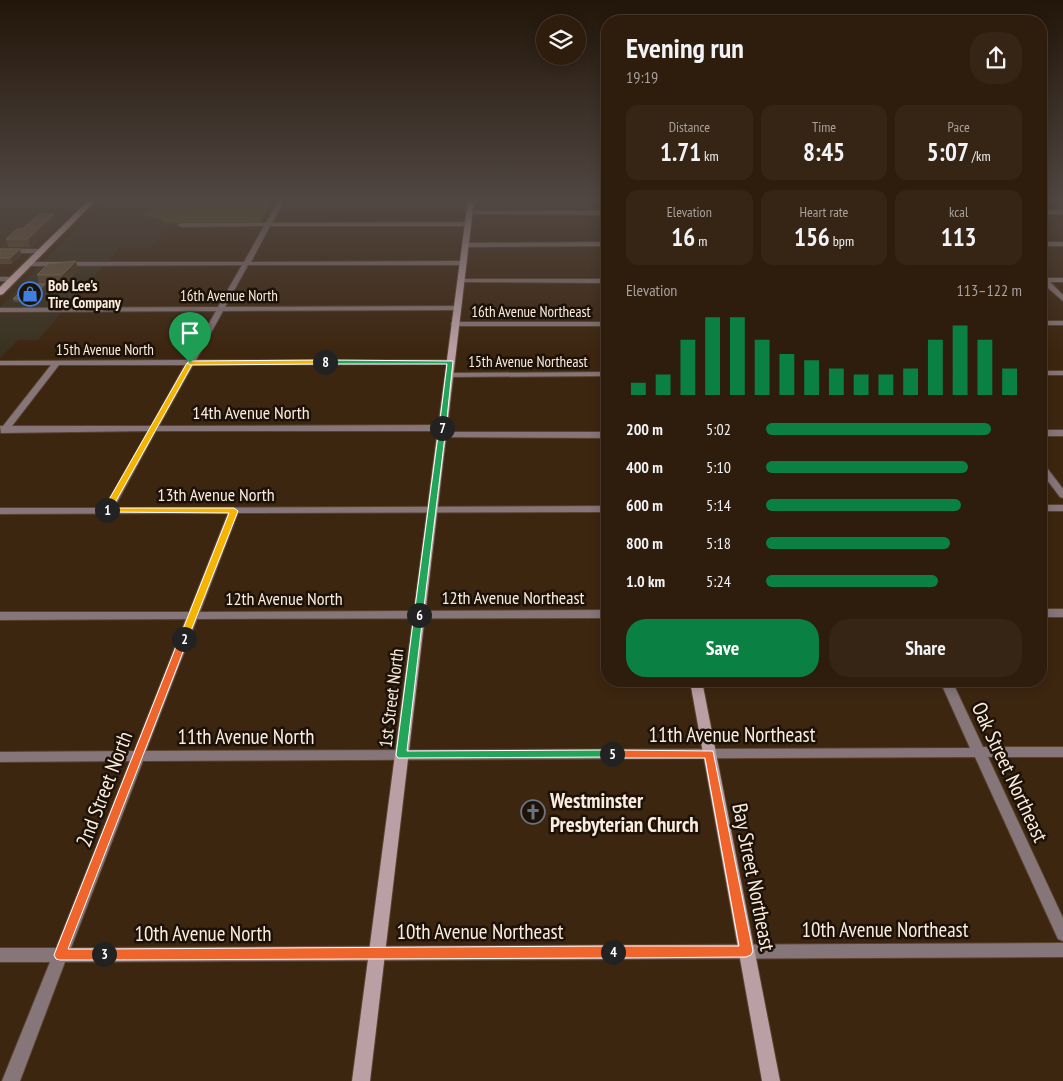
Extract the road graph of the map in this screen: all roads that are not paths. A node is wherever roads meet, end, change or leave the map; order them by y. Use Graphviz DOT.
graph roads {
  1 [pos="253,250"];
  2 [pos="464,250"];
  3 [pos="0,251"];
  4 [pos="42,251"];
  5 [pos="246,263"];
  6 [pos="463,263"];
  7 [pos="29,264"];
  8 [pos="0,279"];
  9 [pos="12,279"];
  10 [pos="1047,279"];
  11 [pos="1063,280"];
  12 [pos="461,281"];
  13 [pos="601,281"];
  14 [pos="1047,284"];
  15 [pos="0,292"];
  16 [pos="1063,299"];
  17 [pos="457,308"];
  18 [pos="220,309"];
  19 [pos="0,310"];
  20 [pos="1047,323"];
  21 [pos="1063,323"];
  22 [pos="455,324"];
  23 [pos="601,324"];
  24 [pos="450,362"];
  25 [pos="0,363"];
  26 [pos="57,363"];
  27 [pos="190,363"];
  28 [pos="1047,373"];
  29 [pos="1063,373"];
  30 [pos="449,374"];
  31 [pos="601,374"];
  32 [pos="153,428"];
  33 [pos="2,431"];
  34 [pos="442,431"];
  35 [pos="1063,433"];
  36 [pos="1047,434"];
  37 [pos="601,435"];
  38 [pos="1047,474"];
  39 [pos="1063,495"];
  40 [pos="1047,508"];
  41 [pos="1063,508"];
  42 [pos="601,509"];
  43 [pos="432,510"];
  44 [pos="0,511"];
  45 [pos="107,511"];
  46 [pos="234,511"];
  47 [pos="1047,613"];
  48 [pos="1063,613"];
  49 [pos="601,614"];
  50 [pos="419,615"];
  51 [pos="0,616"];
  52 [pos="193,616"];
  53 [pos="697,687"];
  54 [pos="949,687"];
  55 [pos="979,752"];
  56 [pos="1063,752"];
  57 [pos="709,754"];
  58 [pos="402,755"];
  59 [pos="138,756"];
  60 [pos="0,757"];
  61 [pos="1063,934"];
  62 [pos="1063,950"];
  63 [pos="746,951"];
  64 [pos="377,953"];
  65 [pos="0,955"];
  66 [pos="60,955"];
  67 [pos="10,1081"];
  68 [pos="361,1081"];
  69 [pos="771,1081"];
  1 -- 5 [label="street"];
  2 -- 6 [label="street, 1st Street North"];
  3 -- 4 [label="street"];
  4 -- 7 [label="main road"];
  5 -- 6 [label="street"];
  5 -- 7 [label="street"];
  5 -- 18 [label="street"];
  6 -- 12 [label="street, 1st Street North"];
  7 -- 9 [label="main road"];
  8 -- 9 [label="street"];
  9 -- 15 [label="main road"];
  10 -- 11 [label="street"];
  12 -- 13 [label="street"];
  12 -- 17 [label="street, 1st Street North"];
  14 -- 16 [label="street"];
  17 -- 18 [label="street, 16th Avenue North"];
  17 -- 22 [label="street, 1st Street North"];
  18 -- 19 [label="street, 16th Avenue North"];
  18 -- 27 [label="street"];
  20 -- 21 [label="street"];
  22 -- 23 [label="street, 16th Avenue Northeast"];
  22 -- 24 [label="street, 1st Street North"];
  24 -- 27 [label="street, 15th Avenue North"];
  24 -- 30 [label="street, 1st Street North"];
  25 -- 26 [label="street, 15th Avenue North"];
  26 -- 27 [label="street, 15th Avenue North"];
  26 -- 33 [label="street"];
  27 -- 32 [label="street"];
  28 -- 29 [label="street"];
  30 -- 31 [label="street, 15th Avenue Northeast"];
  30 -- 34 [label="street, 1st Street North"];
  32 -- 33 [label="street, 14th Avenue North"];
  32 -- 34 [label="street, 14th Avenue North"];
  32 -- 45 [label="street"];
  34 -- 37 [label="street, 14th Avenue North"];
  34 -- 43 [label="street, 1st Street North"];
  35 -- 36 [label="street"];
  38 -- 39 [label="street"];
  40 -- 41 [label="street"];
  42 -- 43 [label="street, 13th Avenue North"];
  43 -- 46 [label="street, 13th Avenue North"];
  43 -- 50 [label="street, 1st Street North"];
  44 -- 45 [label="street, 13th Avenue North"];
  45 -- 46 [label="street, 13th Avenue North"];
  46 -- 52 [label="street, 2nd Street North"];
  47 -- 48 [label="street"];
  49 -- 50 [label="street, 12th Avenue Northeast"];
  50 -- 52 [label="street, 12th Avenue North"];
  50 -- 58 [label="street, 1st Street North"];
  51 -- 52 [label="street, 12th Avenue North"];
  52 -- 59 [label="street, 2nd Street North"];
  53 -- 57 [label="street, Bay Street Northeast"];
  54 -- 55 [label="street, Oak Street Northeast"];
  55 -- 56 [label="street, 11th Avenue Northeast"];
  55 -- 57 [label="street, 11th Avenue Northeast"];
  55 -- 61 [label="street, Oak Street Northeast"];
  57 -- 58 [label="street, 11th Avenue Northeast"];
  57 -- 63 [label="street, Bay Street Northeast"];
  58 -- 59 [label="street, 11th Avenue North"];
  58 -- 64 [label="street, 1st Street North"];
  59 -- 60 [label="street, 11th Avenue North"];
  59 -- 66 [label="street, 2nd Street North"];
  62 -- 63 [label="street, 10th Avenue Northeast"];
  63 -- 64 [label="street, 10th Avenue Northeast"];
  63 -- 69 [label="street, Bay Street Northeast"];
  64 -- 66 [label="street, 10th Avenue North"];
  64 -- 68 [label="street, 1st Street North"];
  65 -- 66 [label="street, 10th Avenue North"];
  66 -- 67 [label="street, 2nd Street North"];
}
